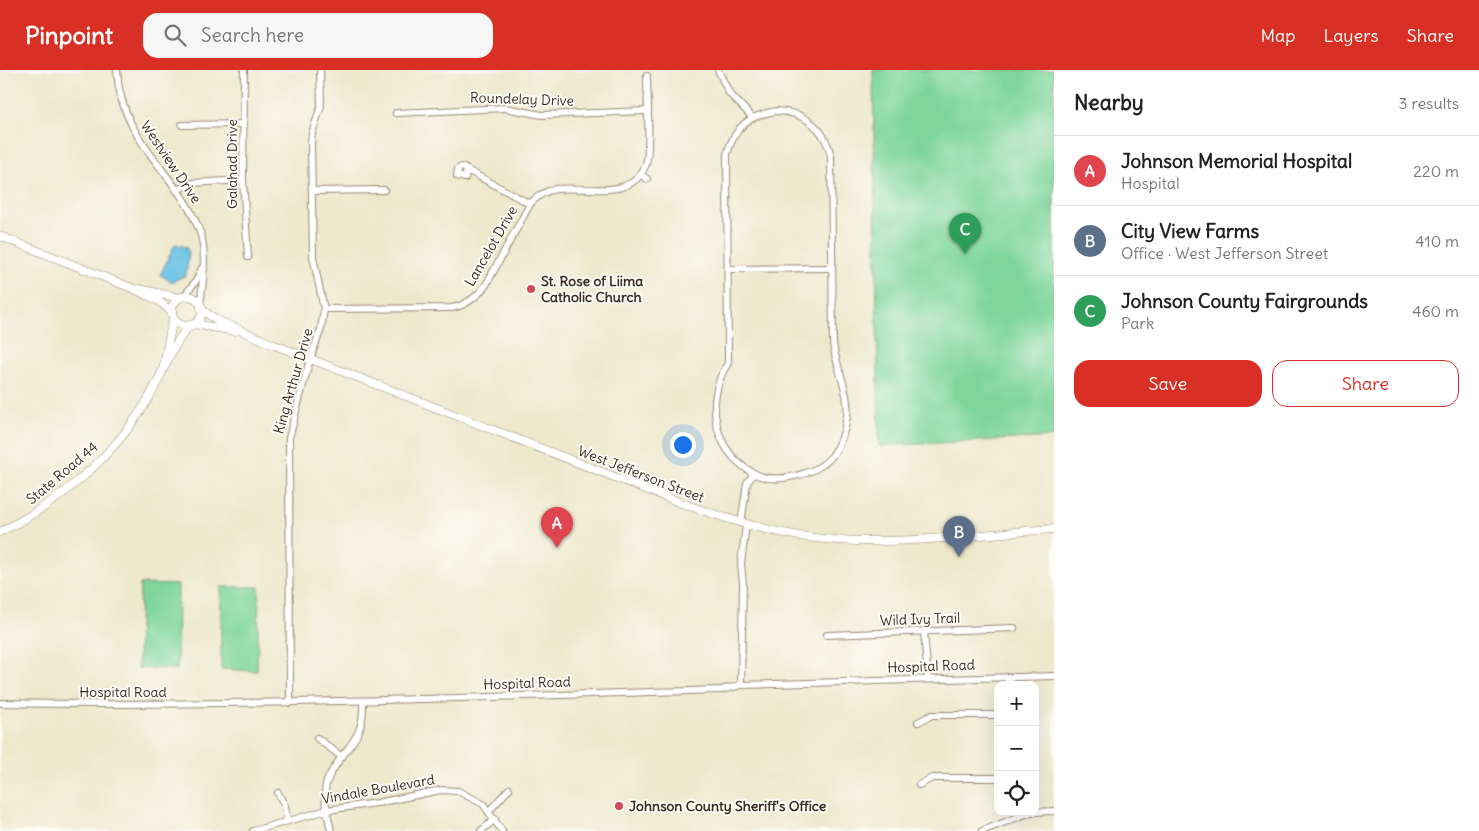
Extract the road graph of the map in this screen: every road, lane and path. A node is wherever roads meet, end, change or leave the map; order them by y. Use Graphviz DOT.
graph roads {
  1 [pos="117,70"];
  2 [pos="244,70"];
  3 [pos="320,70"];
  4 [pos="718,70"];
  5 [pos="647,76"];
  6 [pos="647,111"];
  7 [pos="396,113"];
  8 [pos="752,117"];
  9 [pos="244,124"];
  10 [pos="182,125"];
  11 [pos="467,170"];
  12 [pos="640,174"];
  13 [pos="243,180"];
  14 [pos="646,180"];
  15 [pos="176,190"];
  16 [pos="384,190"];
  17 [pos="312,191"];
  18 [pos="530,204"];
  19 [pos="0,236"];
  20 [pos="248,257"];
  21 [pos="202,267"];
  22 [pos="832,268"];
  23 [pos="728,269"];
  24 [pos="132,288"];
  25 [pos="182,297"];
  26 [pos="201,307"];
  27 [pos="324,309"];
  28 [pos="173,315"];
  29 [pos="192,324"];
  30 [pos="239,331"];
  31 [pos="310,359"];
  32 [pos="162,372"];
  33 [pos="754,473"];
  34 [pos="744,524"];
  35 [pos="1054,528"];
  36 [pos="0,532"];
  37 [pos="1014,628"];
  38 [pos="924,632"];
  39 [pos="827,635"];
  40 [pos="1054,676"];
  41 [pos="1008,677"];
  42 [pos="928,679"];
  43 [pos="1008,681"];
  44 [pos="741,685"];
  45 [pos="364,702"];
  46 [pos="0,703"];
  47 [pos="290,703"];
  48 [pos="994,715"];
  49 [pos="918,722"];
  50 [pos="317,738"];
  51 [pos="342,757"];
  52 [pos="994,778"];
  53 [pos="919,785"];
  54 [pos="509,789"];
  55 [pos="278,793"];
  56 [pos="327,810"];
  57 [pos="489,811"];
  58 [pos="1054,811"];
  59 [pos="1039,812"];
  60 [pos="1009,816"];
  61 [pos="1023,816"];
  62 [pos="495,819"];
  63 [pos="287,820"];
  64 [pos="1009,822"];
  65 [pos="253,831"];
  66 [pos="331,831"];
  67 [pos="481,831"];
  68 [pos="502,831"];
  69 [pos="982,831"];
  1 -- 15 [label="street, Westview Drive"];
  2 -- 9 [label="street, Galahad Drive"];
  3 -- 17 [label="street, King Arthur Drive"];
  4 -- 8 [label="street"];
  5 -- 6 [label="street"];
  6 -- 7 [label="street, Roundelay Drive"];
  6 -- 12 [label="street"];
  8 -- 22 [label="street"];
  8 -- 23 [label="street"];
  9 -- 10 [label="street"];
  9 -- 13 [label="street, Galahad Drive"];
  11 -- 18 [label="street"];
  12 -- 14 [label="street"];
  12 -- 18 [label="street, Lancelot Drive"];
  13 -- 15 [label="street"];
  13 -- 20 [label="street, Galahad Drive"];
  15 -- 21 [label="street, Westview Drive"];
  16 -- 17 [label="street"];
  17 -- 27 [label="street, King Arthur Drive"];
  18 -- 27 [label="street, Lancelot Drive"];
  19 -- 24 [label="main road"];
  21 -- 25 [label="street, Westview Drive"];
  21 -- 26 [label="street, Westview Drive"];
  22 -- 23 [label="street"];
  22 -- 33 [label="street"];
  23 -- 33 [label="street"];
  24 -- 25 [label="main road"];
  24 -- 28 [label="main road"];
  25 -- 26 [label="main road"];
  25 -- 28 [label="main road"];
  26 -- 29 [label="main road"];
  26 -- 30 [label="main road, West Jefferson Street"];
  27 -- 31 [label="street, King Arthur Drive"];
  28 -- 29 [label="main road"];
  28 -- 32 [label="main road, State Road 44"];
  29 -- 30 [label="main road, West Jefferson Street"];
  29 -- 32 [label="main road, State Road 44"];
  30 -- 31 [label="main road, West Jefferson Street"];
  31 -- 34 [label="main road, West Jefferson Street"];
  31 -- 47 [label="street, King Arthur Drive"];
  32 -- 36 [label="main road, State Road 44"];
  33 -- 34 [label="street"];
  34 -- 35 [label="main road, West Jefferson Street"];
  34 -- 44 [label="street"];
  37 -- 38 [label="street, Wild Ivy Trail"];
  38 -- 39 [label="street, Wild Ivy Trail"];
  38 -- 42 [label="street"];
  40 -- 41 [label="street, Hospital Road"];
  41 -- 42 [label="street, Hospital Road"];
  41 -- 43 [label="street"];
  42 -- 44 [label="street, Hospital Road"];
  44 -- 45 [label="street, Hospital Road"];
  45 -- 47 [label="street, Hospital Road"];
  45 -- 51 [label="street"];
  46 -- 47 [label="street, Hospital Road"];
  48 -- 49 [label="street"];
  50 -- 51 [label="street"];
  51 -- 56 [label="street"];
  52 -- 53 [label="street"];
  54 -- 57 [label="street"];
  55 -- 63 [label="street"];
  56 -- 57 [label="street, Vindale Boulevard"];
  56 -- 63 [label="street, Vindale Boulevard"];
  56 -- 66 [label="street"];
  57 -- 62 [label="street, Vindale Boulevard"];
  58 -- 59 [label="street"];
  60 -- 64 [label="street"];
  61 -- 64 [label="street"];
  62 -- 67 [label="street"];
  62 -- 68 [label="street, Vindale Boulevard"];
  63 -- 65 [label="street, Vindale Boulevard"];
  64 -- 69 [label="street"];
}
